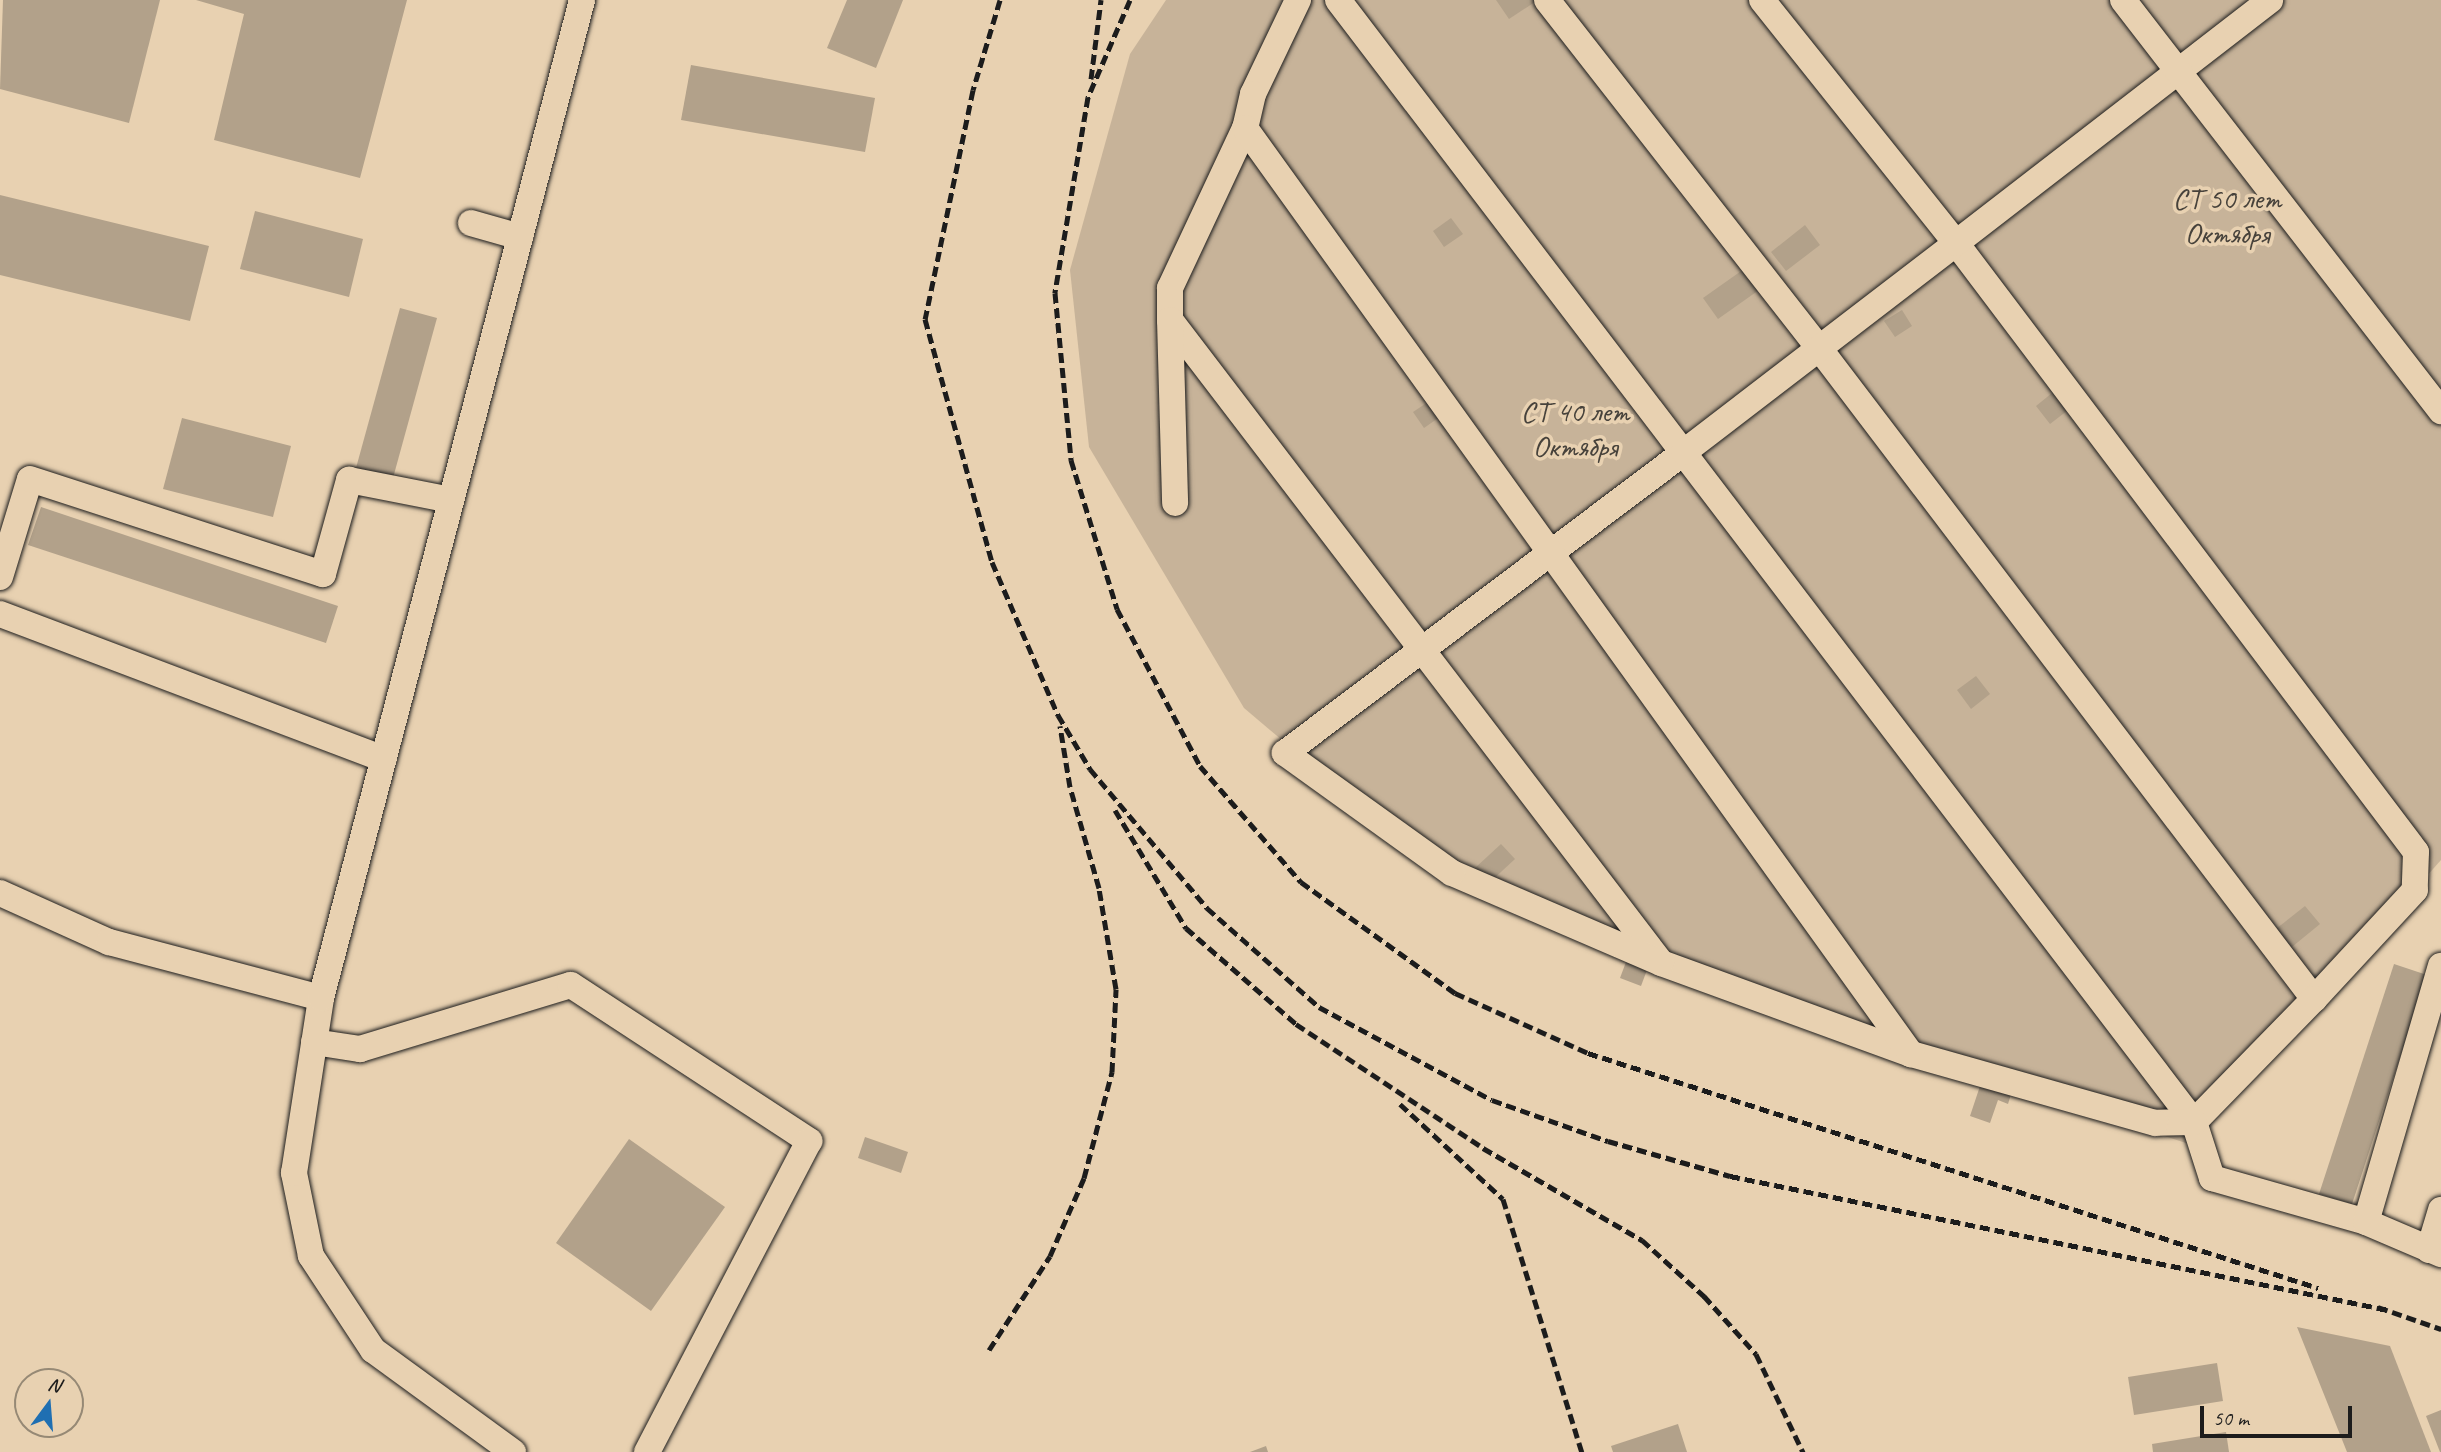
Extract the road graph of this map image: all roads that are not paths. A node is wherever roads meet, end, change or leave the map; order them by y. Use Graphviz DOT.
graph roads {
  1 [pos="582,0"];
  2 [pos="1298,0"];
  3 [pos="1338,0"];
  4 [pos="1547,0"];
  5 [pos="1762,0"];
  6 [pos="2123,0"];
  7 [pos="2270,0"];
  8 [pos="2179,71"];
  9 [pos="1245,128"];
  10 [pos="471,223"];
  11 [pos="520,237"];
  12 [pos="1956,243"];
  13 [pos="1170,320"];
  14 [pos="1819,348"];
  15 [pos="2441,411"];
  16 [pos="1685,452"];
  17 [pos="452,500"];
  18 [pos="1175,503"];
  19 [pos="1552,551"];
  20 [pos="0,577"];
  21 [pos="0,614"];
  22 [pos="1422,650"];
  23 [pos="383,759"];
  24 [pos="0,893"];
  25 [pos="1661,963"];
  26 [pos="2441,966"];
  27 [pos="321,998"];
  28 [pos="2314,999"];
  29 [pos="314,1042"];
  30 [pos="1911,1054"];
  31 [pos="2194,1122"];
  32 [pos="2441,1210"];
  33 [pos="2366,1222"];
  34 [pos="2435,1252"];
  35 [pos="513,1452"];
  36 [pos="647,1452"];
  1 -- 11 [label="street"];
  2 -- 9 [label="street"];
  3 -- 16 [label="street"];
  4 -- 14 [label="street"];
  5 -- 12 [label="street"];
  6 -- 8 [label="street"];
  7 -- 8 [label="street"];
  8 -- 12 [label="street"];
  8 -- 15 [label="street"];
  9 -- 13 [label="street"];
  9 -- 19 [label="street"];
  10 -- 11 [label="street"];
  11 -- 17 [label="street"];
  12 -- 14 [label="street"];
  12 -- 28 [label="street"];
  13 -- 18 [label="street"];
  13 -- 22 [label="street"];
  14 -- 16 [label="street"];
  14 -- 28 [label="street"];
  16 -- 19 [label="street"];
  16 -- 31 [label="street"];
  17 -- 20 [label="street"];
  17 -- 23 [label="street"];
  19 -- 22 [label="street"];
  19 -- 30 [label="street"];
  21 -- 23 [label="street"];
  22 -- 25 [label="street"];
  22 -- 25 [label="street"];
  23 -- 27 [label="street"];
  24 -- 27 [label="street"];
  25 -- 30 [label="street"];
  26 -- 33 [label="street"];
  27 -- 29 [label="street"];
  28 -- 31 [label="street"];
  29 -- 35 [label="street"];
  29 -- 36 [label="street"];
  30 -- 31 [label="street"];
  31 -- 33 [label="street"];
  32 -- 34 [label="street"];
  33 -- 34 [label="street"];
}
